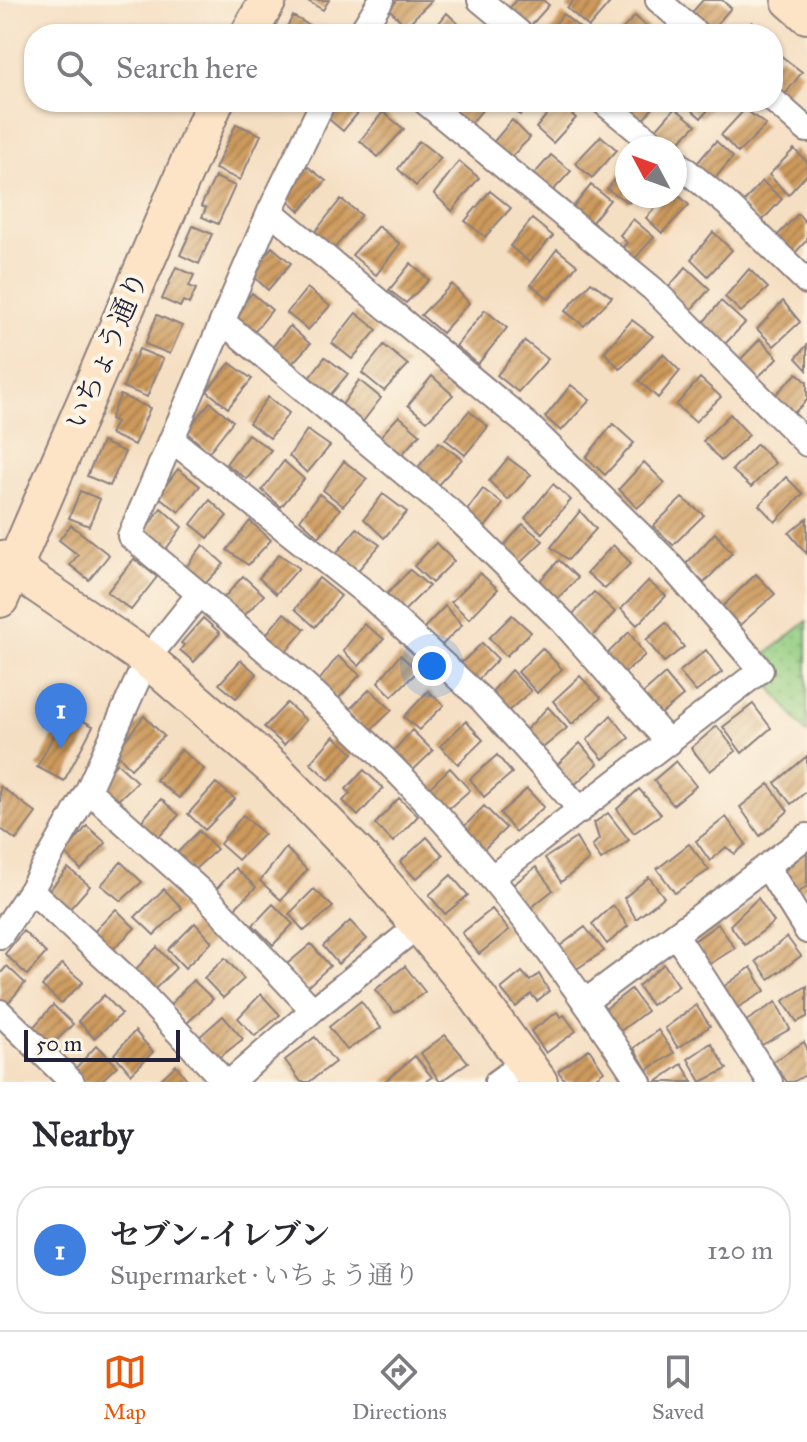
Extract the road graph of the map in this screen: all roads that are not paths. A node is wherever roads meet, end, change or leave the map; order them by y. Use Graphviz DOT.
graph roads {
  1 [pos="268,0"];
  2 [pos="381,0"];
  3 [pos="480,0"];
  4 [pos="658,0"];
  5 [pos="790,0"];
  6 [pos="807,15"];
  7 [pos="255,24"];
  8 [pos="366,24"];
  9 [pos="509,24"];
  10 [pos="686,24"];
  11 [pos="783,109"];
  12 [pos="211,112"];
  13 [pos="318,112"];
  14 [pos="437,112"];
  15 [pos="615,112"];
  16 [pos="807,130"];
  17 [pos="644,136"];
  18 [pos="687,171"];
  19 [pos="270,211"];
  20 [pos="807,282"];
  21 [pos="223,322"];
  22 [pos="172,440"];
  23 [pos="807,444"];
  24 [pos="5,575"];
  25 [pos="199,594"];
  26 [pos="147,659"];
  27 [pos="669,743"];
  28 [pos="88,790"];
  29 [pos="581,810"];
  30 [pos="807,836"];
  31 [pos="767,867"];
  32 [pos="491,878"];
  33 [pos="31,890"];
  34 [pos="419,925"];
  35 [pos="807,931"];
  36 [pos="676,935"];
  37 [pos="0,936"];
  38 [pos="586,1001"];
  39 [pos="313,1010"];
  40 [pos="0,1012"];
  41 [pos="521,1075"];
  42 [pos="72,1082"];
  43 [pos="228,1082"];
  44 [pos="639,1082"];
  45 [pos="770,1082"];
  1 -- 7 [label="street"];
  2 -- 8 [label="street"];
  3 -- 9 [label="street"];
  4 -- 10 [label="street"];
  5 -- 6 [label="street"];
  11 -- 16 [label="street"];
  12 -- 24 [label="street, いちょう通り"];
  13 -- 19 [label="street"];
  14 -- 23 [label="street"];
  15 -- 17 [label="street"];
  18 -- 20 [label="street"];
  19 -- 21 [label="street"];
  19 -- 27 [label="street"];
  21 -- 22 [label="street"];
  21 -- 27 [label="street"];
  22 -- 25 [label="street"];
  22 -- 29 [label="street"];
  24 -- 26 [label="street"];
  25 -- 26 [label="street"];
  25 -- 32 [label="street"];
  26 -- 28 [label="street"];
  26 -- 34 [label="street"];
  27 -- 29 [label="street"];
  28 -- 33 [label="street"];
  28 -- 39 [label="street"];
  29 -- 32 [label="street"];
  30 -- 31 [label="street"];
  31 -- 35 [label="street"];
  31 -- 36 [label="street"];
  32 -- 38 [label="street"];
  33 -- 37 [label="street"];
  33 -- 43 [label="street"];
  34 -- 39 [label="street"];
  34 -- 41 [label="street"];
  36 -- 38 [label="street"];
  36 -- 45 [label="street"];
  38 -- 44 [label="street"];
  39 -- 43 [label="street"];
  40 -- 42 [label="street"];
}
